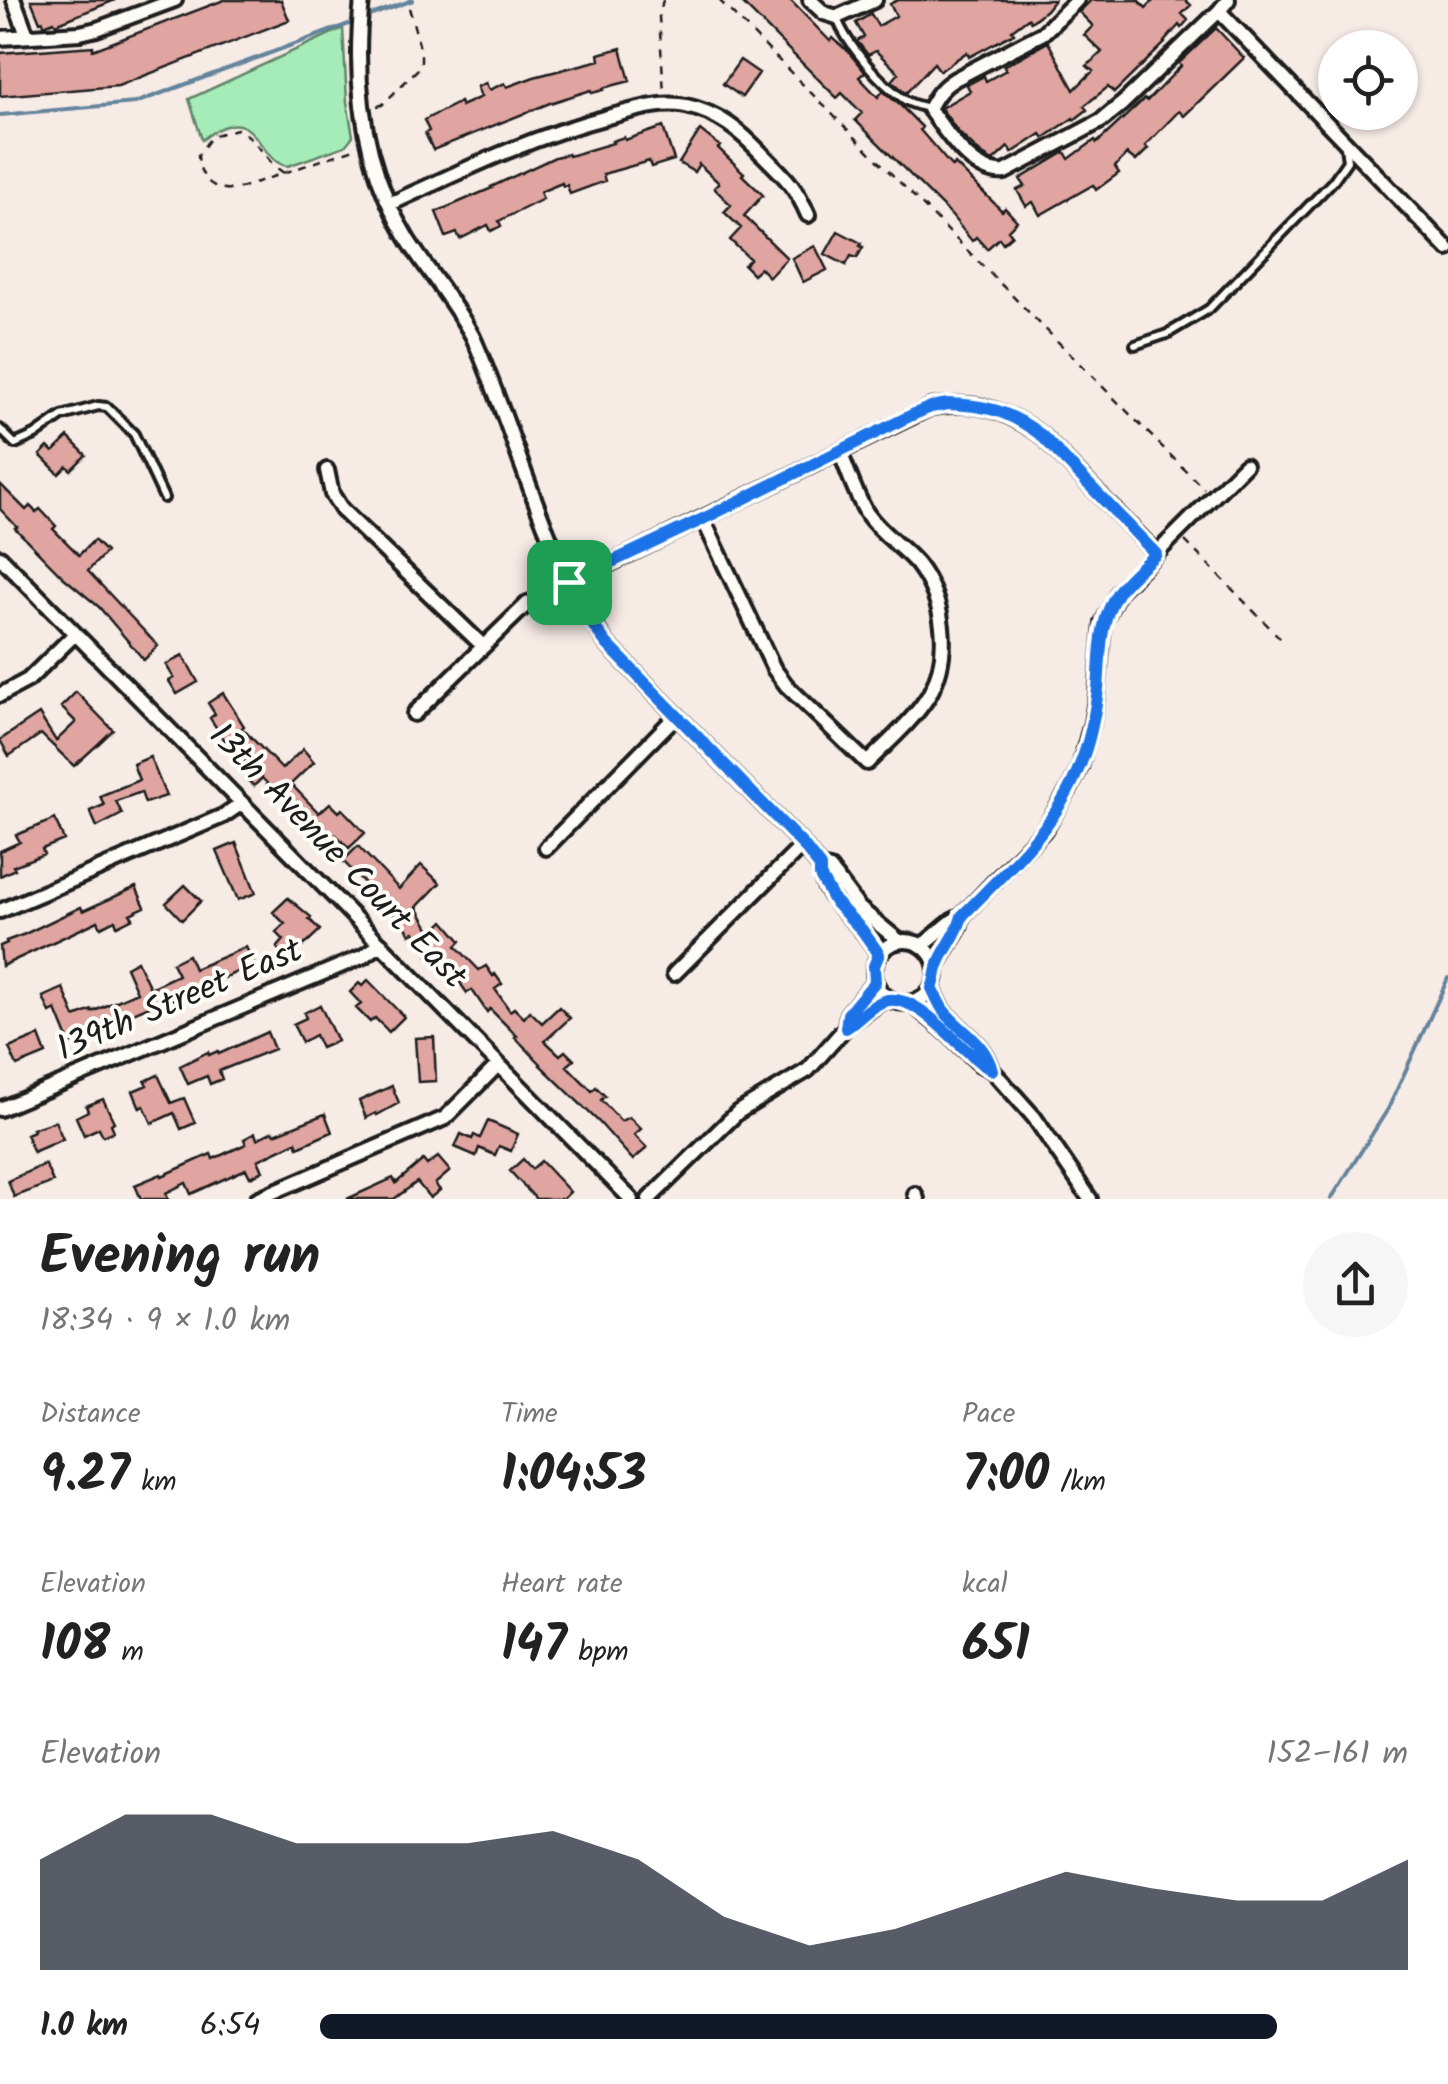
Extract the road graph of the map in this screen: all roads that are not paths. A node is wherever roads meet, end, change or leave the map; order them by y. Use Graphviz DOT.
graph roads {
  1 [pos="14,0"];
  2 [pos="176,0"];
  3 [pos="362,0"];
  4 [pos="810,0"];
  5 [pos="875,0"];
  6 [pos="1078,0"];
  7 [pos="1224,6"];
  8 [pos="834,16"];
  9 [pos="27,35"];
  10 [pos="0,38"];
  11 [pos="929,109"];
  12 [pos="1344,140"];
  13 [pos="390,204"];
  14 [pos="808,215"];
  15 [pos="1448,249"];
  16 [pos="1135,345"];
  17 [pos="0,429"];
  18 [pos="840,452"];
  19 [pos="1244,464"];
  20 [pos="327,470"];
  21 [pos="164,498"];
  22 [pos="703,519"];
  23 [pos="1156,554"];
  24 [pos="0,557"];
  25 [pos="569,582"];
  26 [pos="76,634"];
  27 [pos="483,646"];
  28 [pos="0,695"];
  29 [pos="414,714"];
  30 [pos="677,715"];
  31 [pos="242,803"];
  32 [pos="803,845"];
  33 [pos="546,848"];
  34 [pos="820,867"];
  35 [pos="0,911"];
  36 [pos="962,916"];
  37 [pos="898,941"];
  38 [pos="382,944"];
  39 [pos="923,946"];
  40 [pos="879,954"];
  41 [pos="936,967"];
  42 [pos="674,974"];
  43 [pos="875,982"];
  44 [pos="932,988"];
  45 [pos="889,999"];
  46 [pos="911,1003"];
  47 [pos="846,1028"];
  48 [pos="498,1065"];
  49 [pos="992,1070"];
  50 [pos="0,1110"];
  51 [pos="258,1199"];
  52 [pos="630,1199"];
  53 [pos="648,1199"];
  54 [pos="1090,1199"];
  1 -- 9 [label="street"];
  2 -- 9 [label="street"];
  3 -- 13 [label="street"];
  4 -- 8 [label="street"];
  5 -- 8 [label="street"];
  6 -- 11 [label="street"];
  7 -- 11 [label="street"];
  7 -- 12 [label="street"];
  8 -- 11 [label="lane"];
  9 -- 10 [label="street"];
  12 -- 15 [label="street"];
  12 -- 16 [label="lane"];
  13 -- 14 [label="street"];
  13 -- 25 [label="street"];
  17 -- 21 [label="lane"];
  18 -- 22 [label="street"];
  18 -- 22 [label="street"];
  18 -- 23 [label="street"];
  19 -- 23 [label="street"];
  20 -- 27 [label="street"];
  22 -- 25 [label="street"];
  23 -- 36 [label="street"];
  24 -- 26 [label="street, 13th Avenue Court East"];
  25 -- 27 [label="street"];
  25 -- 30 [label="street"];
  26 -- 28 [label="street"];
  26 -- 31 [label="street, 13th Avenue Court East"];
  27 -- 29 [label="street"];
  30 -- 32 [label="street"];
  30 -- 33 [label="street"];
  31 -- 35 [label="street"];
  31 -- 38 [label="street, 13th Avenue Court East"];
  32 -- 34 [label="street"];
  32 -- 42 [label="street"];
  34 -- 37 [label="street"];
  34 -- 40 [label="street"];
  36 -- 39 [label="street"];
  36 -- 41 [label="street"];
  37 -- 39 [label="street"];
  37 -- 40 [label="street"];
  38 -- 48 [label="street, 13th Avenue Court East"];
  38 -- 50 [label="street, 139th Street East"];
  39 -- 41 [label="street"];
  40 -- 43 [label="street"];
  41 -- 44 [label="street"];
  43 -- 45 [label="street"];
  43 -- 47 [label="street"];
  44 -- 46 [label="street"];
  44 -- 49 [label="street"];
  45 -- 46 [label="street"];
  45 -- 47 [label="street"];
  46 -- 49 [label="street"];
  47 -- 53 [label="street"];
  48 -- 51 [label="street"];
  48 -- 52 [label="street, 13th Avenue Court East"];
  49 -- 54 [label="street"];
}
